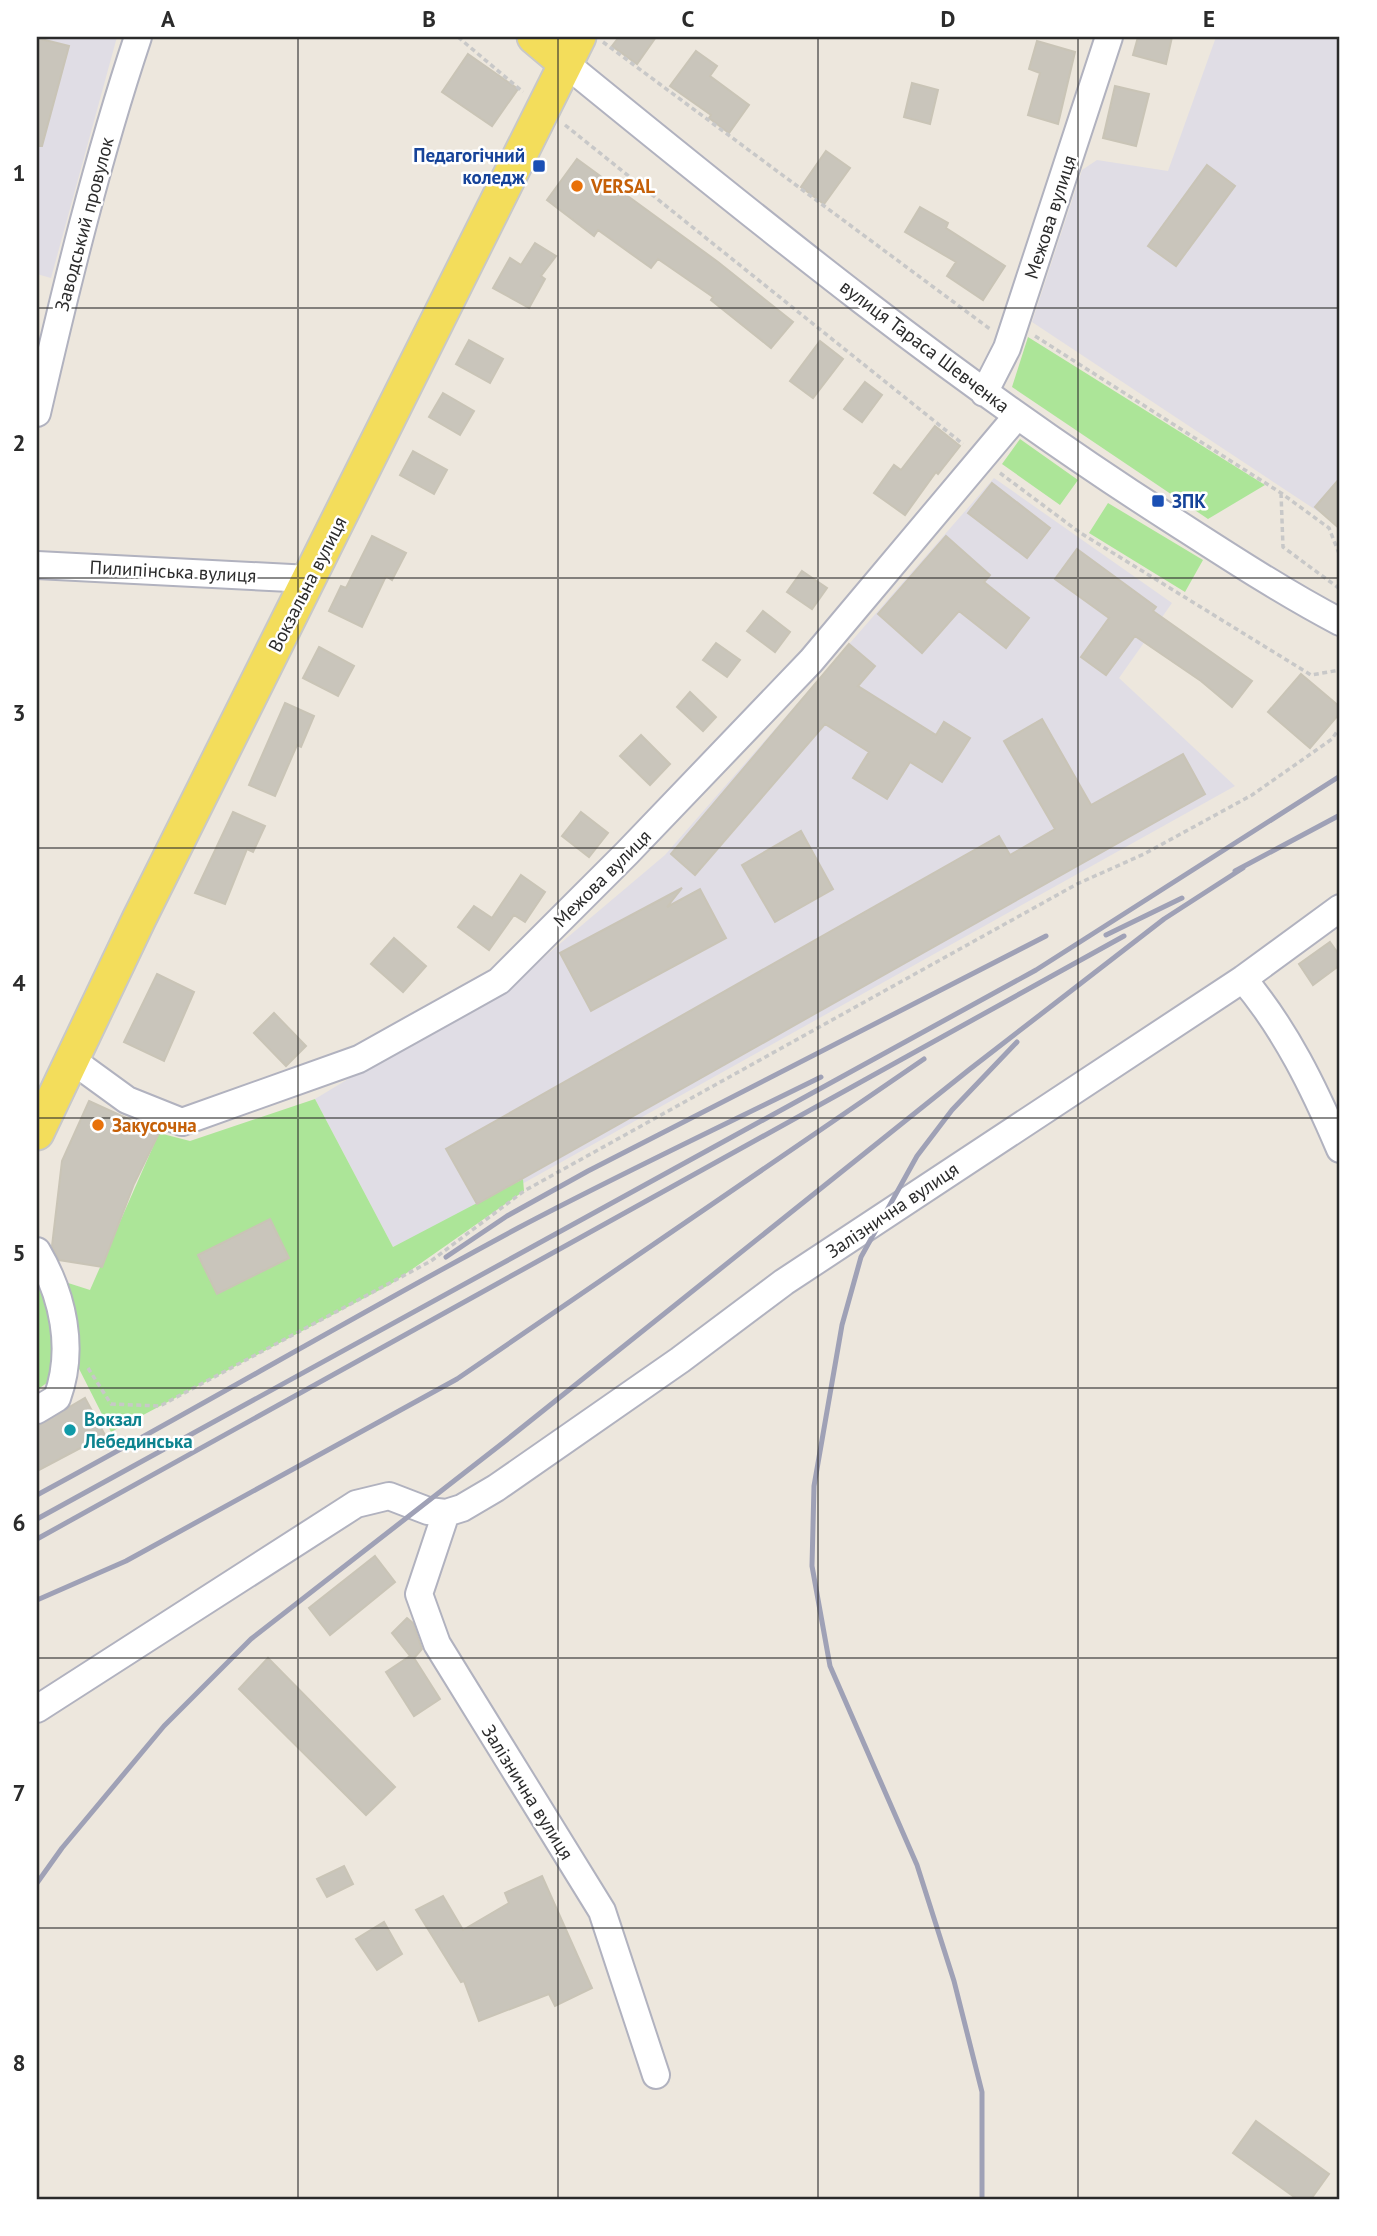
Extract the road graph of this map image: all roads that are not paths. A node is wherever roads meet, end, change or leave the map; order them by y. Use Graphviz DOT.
graph roads {
  1 [pos="138,37"];
  2 [pos="534,37"];
  3 [pos="1110,37"];
  4 [pos="572,50"];
  5 [pos="984,393"];
  6 [pos="37,413"];
  7 [pos="1017,416"];
  8 [pos="37,565"];
  9 [pos="310,579"];
  10 [pos="1340,622"];
  11 [pos="1340,908"];
  12 [pos="1243,979"];
  13 [pos="72,1060"];
  14 [pos="37,1133"];
  15 [pos="1340,1149"];
  16 [pos="37,1251"];
  17 [pos="37,1410"];
  18 [pos="446,1513"];
  19 [pos="37,1709"];
  20 [pos="656,2075"];
  1 -- 6 [label="street, Заводський провулок"];
  2 -- 4 [label="main road, вулиця Тараса Шевченка"];
  3 -- 5 [label="street, Межова вулиця"];
  4 -- 5 [label="street, вулиця Тараса Шевченка"];
  4 -- 9 [label="main road, Вокзальна вулиця"];
  5 -- 7 [label="street, вулиця Тараса Шевченка"];
  7 -- 10 [label="street, вулиця Тараса Шевченка"];
  7 -- 13 [label="street, Межова вулиця"];
  8 -- 9 [label="street, Пилипінська вулиця"];
  9 -- 13 [label="main road, Вокзальна вулиця"];
  11 -- 12 [label="street, Залізнична вулиця"];
  12 -- 15 [label="street"];
  12 -- 18 [label="street, Залізнична вулиця"];
  13 -- 14 [label="main road, Вокзальна вулиця"];
  16 -- 17 [label="street"];
  18 -- 19 [label="street"];
  18 -- 20 [label="street, Залізнична вулиця"];
}
